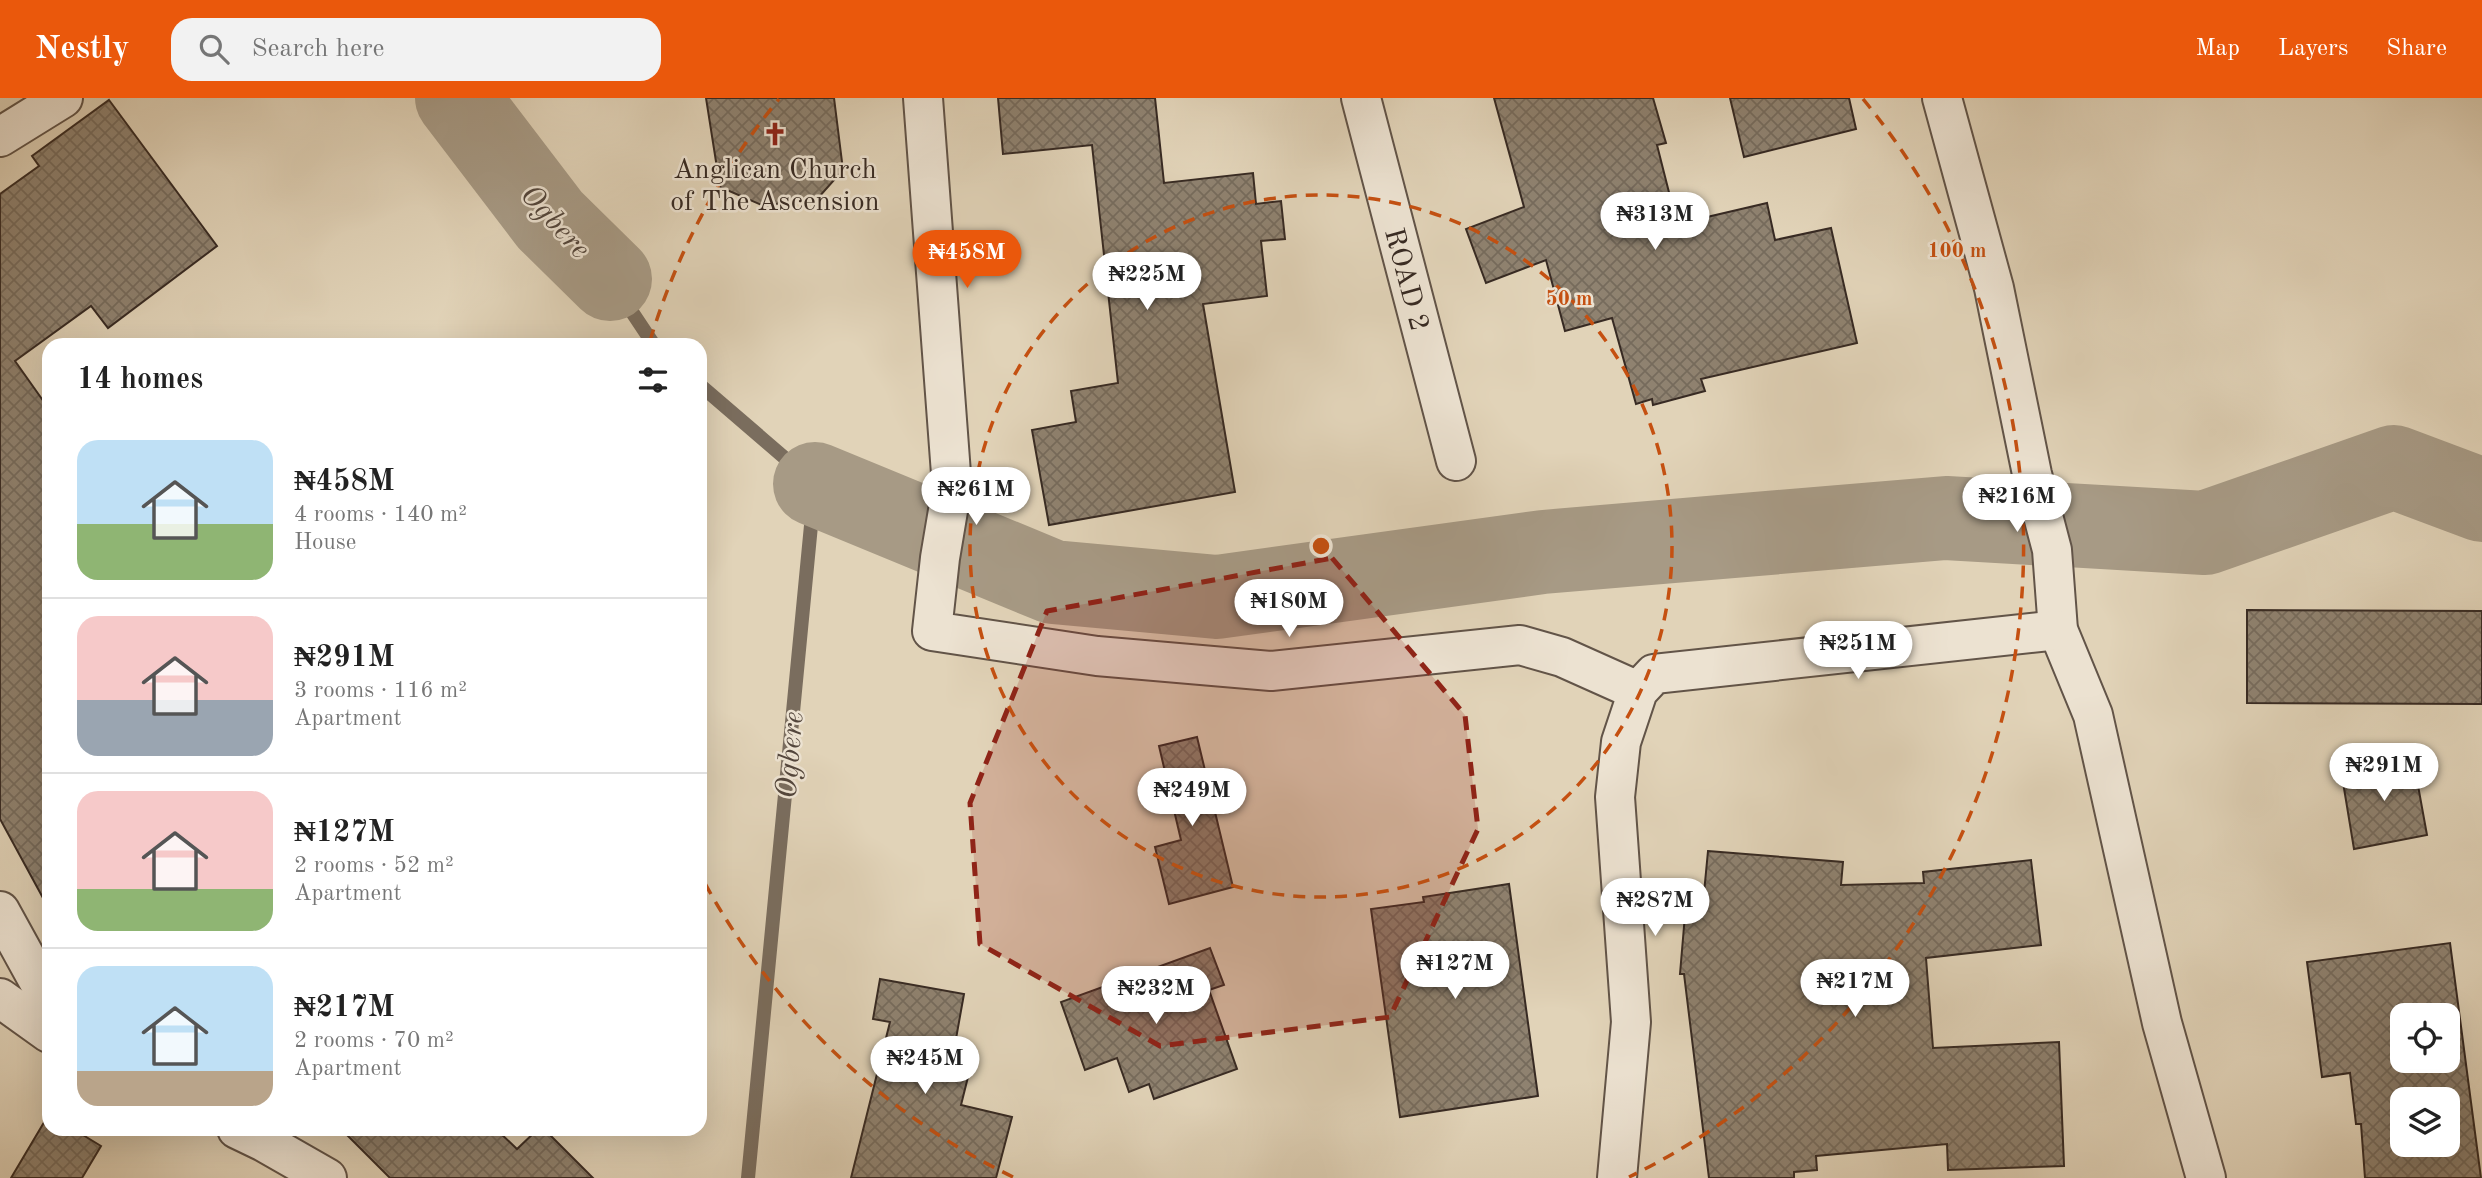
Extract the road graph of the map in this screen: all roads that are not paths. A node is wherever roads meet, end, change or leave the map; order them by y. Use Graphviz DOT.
graph roads {
  1 [pos="63,98"];
  2 [pos="923,98"];
  3 [pos="1361,98"];
  4 [pos="1942,98"];
  5 [pos="0,138"];
  6 [pos="1456,461"];
  7 [pos="2058,630"];
  8 [pos="1638,691"];
  9 [pos="0,911"];
  10 [pos="42,987"];
  11 [pos="0,998"];
  12 [pos="42,1028"];
  13 [pos="252,1136"];
  14 [pos="327,1178"];
  15 [pos="1616,1178"];
  16 [pos="2206,1178"];
  1 -- 5 [label="street"];
  2 -- 8 [label="street"];
  3 -- 6 [label="street, ROAD 2"];
  4 -- 7 [label="street"];
  7 -- 8 [label="street"];
  7 -- 16 [label="street"];
  8 -- 15 [label="street"];
  9 -- 10 [label="street"];
  11 -- 12 [label="street"];
  13 -- 14 [label="street"];
}
